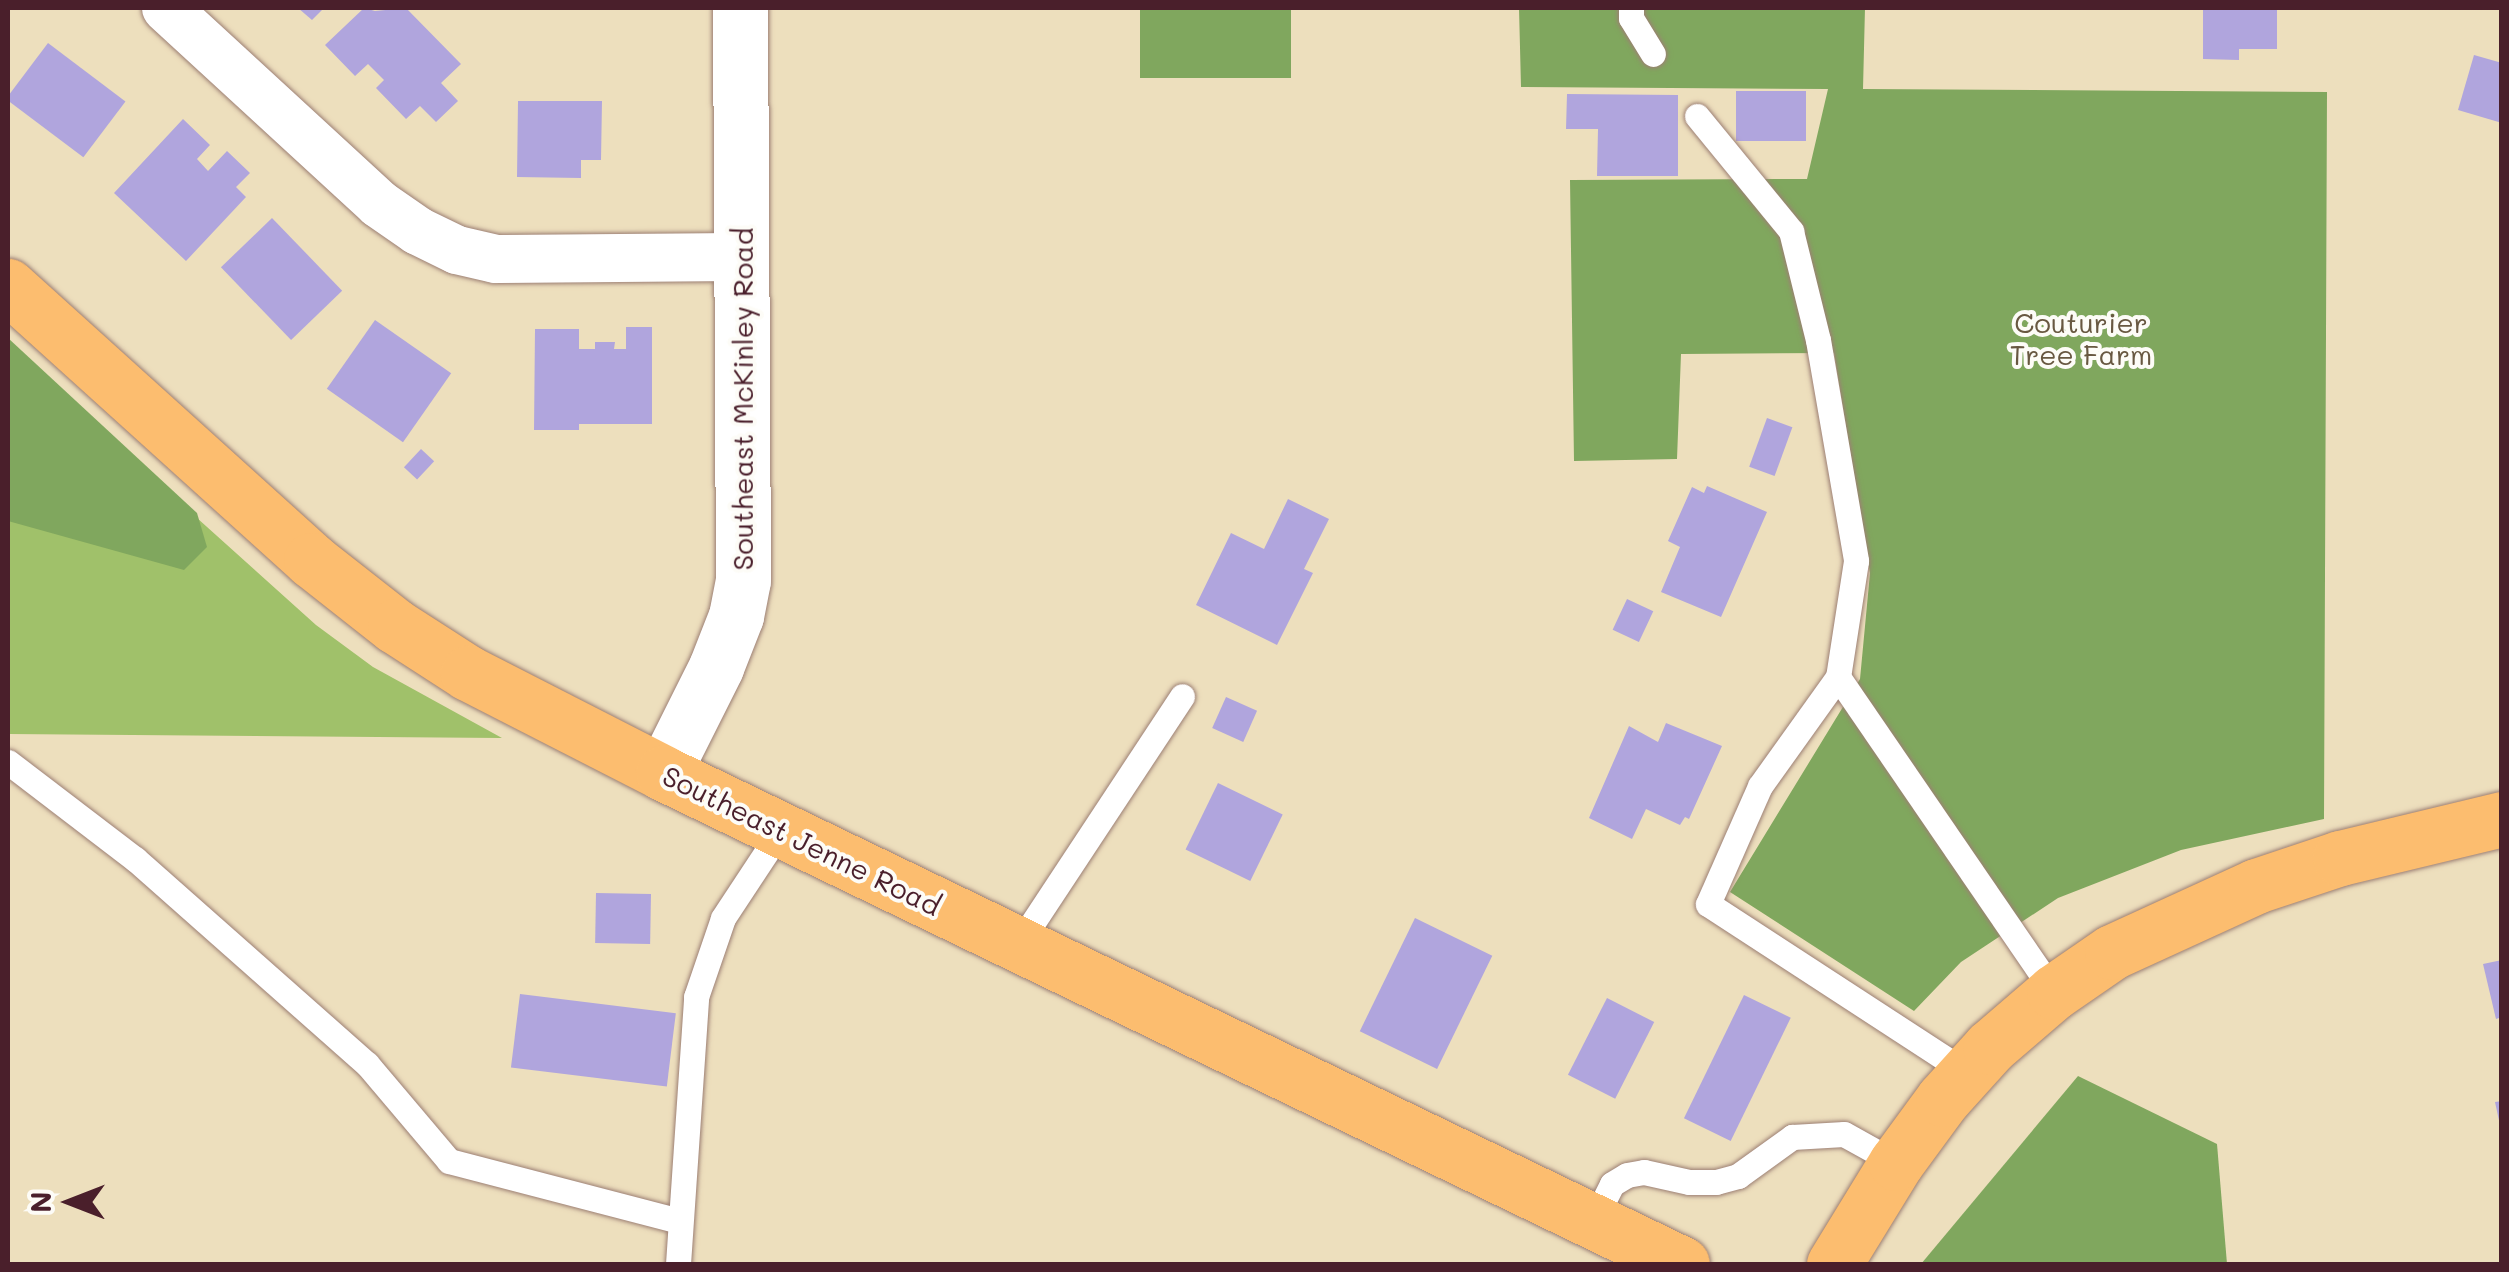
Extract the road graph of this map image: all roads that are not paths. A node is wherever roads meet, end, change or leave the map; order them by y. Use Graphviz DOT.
graph roads {
  1 [pos="166,8"];
  2 [pos="740,8"];
  3 [pos="1630,8"];
  4 [pos="1653,54"];
  5 [pos="1696,116"];
  6 [pos="742,258"];
  7 [pos="8,286"];
  8 [pos="1838,677"];
  9 [pos="1182,696"];
  10 [pos="8,762"];
  11 [pos="663,773"];
  12 [pos="2502,819"];
  13 [pos="782,830"];
  14 [pos="1018,945"];
  15 [pos="2054,992"];
  16 [pos="1967,1073"];
  17 [pos="1896,1162"];
  18 [pos="679,1221"];
  19 [pos="1592,1222"];
  20 [pos="678,1264"];
  21 [pos="1682,1264"];
  22 [pos="1834,1264"];
  1 -- 6 [label="street"];
  2 -- 6 [label="street, Southeast McKinley Road"];
  3 -- 4 [label="lane"];
  5 -- 8 [label="lane"];
  6 -- 11 [label="street, Southeast McKinley Road"];
  7 -- 11 [label="main road, Southeast Jenne Road"];
  8 -- 15 [label="lane"];
  8 -- 16 [label="lane"];
  9 -- 14 [label="lane"];
  10 -- 18 [label="lane"];
  11 -- 13 [label="main road, Southeast Jenne Road"];
  12 -- 15 [label="main road"];
  13 -- 14 [label="main road, Southeast Jenne Road"];
  13 -- 18 [label="lane"];
  14 -- 19 [label="main road, Southeast Jenne Road"];
  15 -- 16 [label="main road"];
  16 -- 17 [label="main road"];
  17 -- 19 [label="lane"];
  17 -- 22 [label="main road"];
  18 -- 20 [label="lane"];
  19 -- 21 [label="main road, Southeast Jenne Road"];
}
